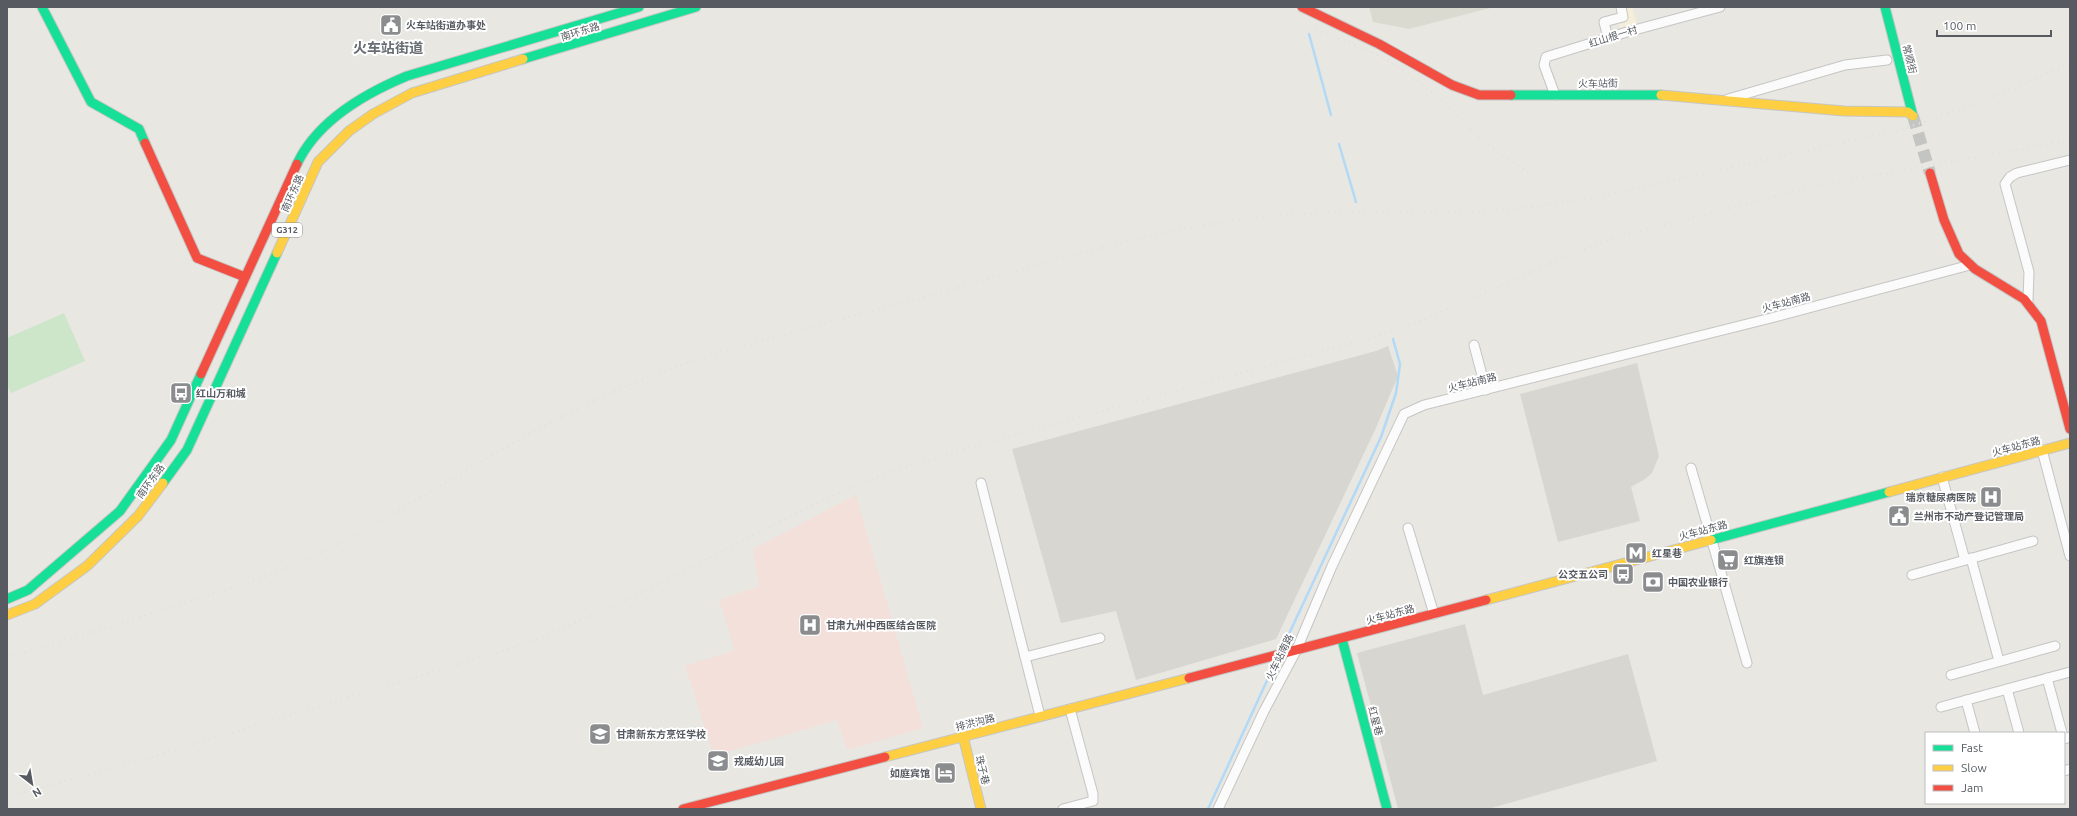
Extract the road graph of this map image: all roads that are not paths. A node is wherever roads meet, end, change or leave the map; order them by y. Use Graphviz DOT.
graph roads {
  1 [pos="42,7"];
  2 [pos="639,7"];
  3 [pos="696,7"];
  4 [pos="1302,7"];
  5 [pos="1621,7"];
  6 [pos="1720,7"];
  7 [pos="1885,7"];
  8 [pos="1693,10"];
  9 [pos="1608,38"];
  10 [pos="1887,60"];
  11 [pos="1555,95"];
  12 [pos="1725,100"];
  13 [pos="1913,116"];
  14 [pos="2070,160"];
  15 [pos="1930,173"];
  16 [pos="1970,265"];
  17 [pos="245,277"];
  18 [pos="2028,301"];
  19 [pos="1474,345"];
  20 [pos="1486,390"];
  21 [pos="2070,429"];
  22 [pos="2070,442"];
  23 [pos="2042,450"];
  24 [pos="1691,468"];
  25 [pos="1942,477"];
  26 [pos="981,483"];
  27 [pos="1408,528"];
  28 [pos="1711,539"];
  29 [pos="2033,541"];
  30 [pos="2070,556"];
  31 [pos="1968,559"];
  32 [pos="1912,575"];
  33 [pos="7,599"];
  34 [pos="1434,614"];
  35 [pos="7,615"];
  36 [pos="1100,638"];
  37 [pos="1342,639"];
  38 [pos="2055,646"];
  39 [pos="1293,651"];
  40 [pos="1025,657"];
  41 [pos="1272,657"];
  42 [pos="1999,662"];
  43 [pos="1746,663"];
  44 [pos="2070,672"];
  45 [pos="1951,675"];
  46 [pos="2048,678"];
  47 [pos="2007,689"];
  48 [pos="1966,700"];
  49 [pos="1941,707"];
  50 [pos="1070,709"];
  51 [pos="1040,716"];
  52 [pos="1975,732"];
  53 [pos="2019,732"];
  54 [pos="2062,732"];
  55 [pos="963,736"];
  56 [pos="683,809"];
  57 [pos="981,809"];
  58 [pos="1064,809"];
  59 [pos="1218,809"];
  60 [pos="1388,809"];
  1 -- 17 [label="main road"];
  2 -- 17 [label="main road, 南环东路 / G312"];
  3 -- 35 [label="main road, 南环东路 / G312"];
  4 -- 11 [label="main road, 火车站街"];
  5 -- 9 [label="street"];
  6 -- 8 [label="street, 红山根一村"];
  7 -- 13 [label="main road, 常顺街"];
  8 -- 9 [label="street, 红山根一村"];
  9 -- 11 [label="street, 红山根一村"];
  10 -- 12 [label="street"];
  11 -- 12 [label="main road, 火车站街"];
  12 -- 13 [label="main road, 火车站街"];
  14 -- 18 [label="street"];
  15 -- 16 [label="main road"];
  16 -- 18 [label="main road"];
  16 -- 20 [label="street, 火车站南路"];
  17 -- 33 [label="main road, 南环东路 / G312"];
  18 -- 21 [label="main road"];
  19 -- 20 [label="street"];
  20 -- 39 [label="street, 火车站南路"];
  22 -- 23 [label="main road, 火车站东路"];
  23 -- 25 [label="main road, 火车站东路"];
  23 -- 30 [label="street"];
  24 -- 28 [label="street"];
  25 -- 28 [label="main road, 火车站东路"];
  25 -- 31 [label="street"];
  26 -- 40 [label="street"];
  27 -- 34 [label="street"];
  28 -- 34 [label="main road, 火车站东路"];
  28 -- 43 [label="street"];
  29 -- 31 [label="street"];
  31 -- 32 [label="street"];
  31 -- 42 [label="street"];
  34 -- 37 [label="main road, 火车站东路"];
  36 -- 40 [label="street"];
  37 -- 39 [label="main road, 火车站东路"];
  37 -- 60 [label="main road, 红星巷"];
  38 -- 42 [label="street"];
  39 -- 41 [label="main road, 火车站东路"];
  39 -- 59 [label="street, 火车站南路"];
  40 -- 51 [label="street"];
  41 -- 50 [label="main road, 排洪沟路"];
  42 -- 45 [label="street"];
  44 -- 46 [label="street"];
  46 -- 47 [label="street"];
  46 -- 54 [label="street"];
  47 -- 48 [label="street"];
  47 -- 53 [label="street"];
  48 -- 49 [label="street"];
  48 -- 52 [label="street"];
  50 -- 51 [label="main road, 排洪沟路"];
  50 -- 58 [label="street"];
  51 -- 55 [label="main road, 排洪沟路"];
  55 -- 56 [label="main road, 排洪沟路"];
  55 -- 57 [label="main road, 珠子巷"];
}
